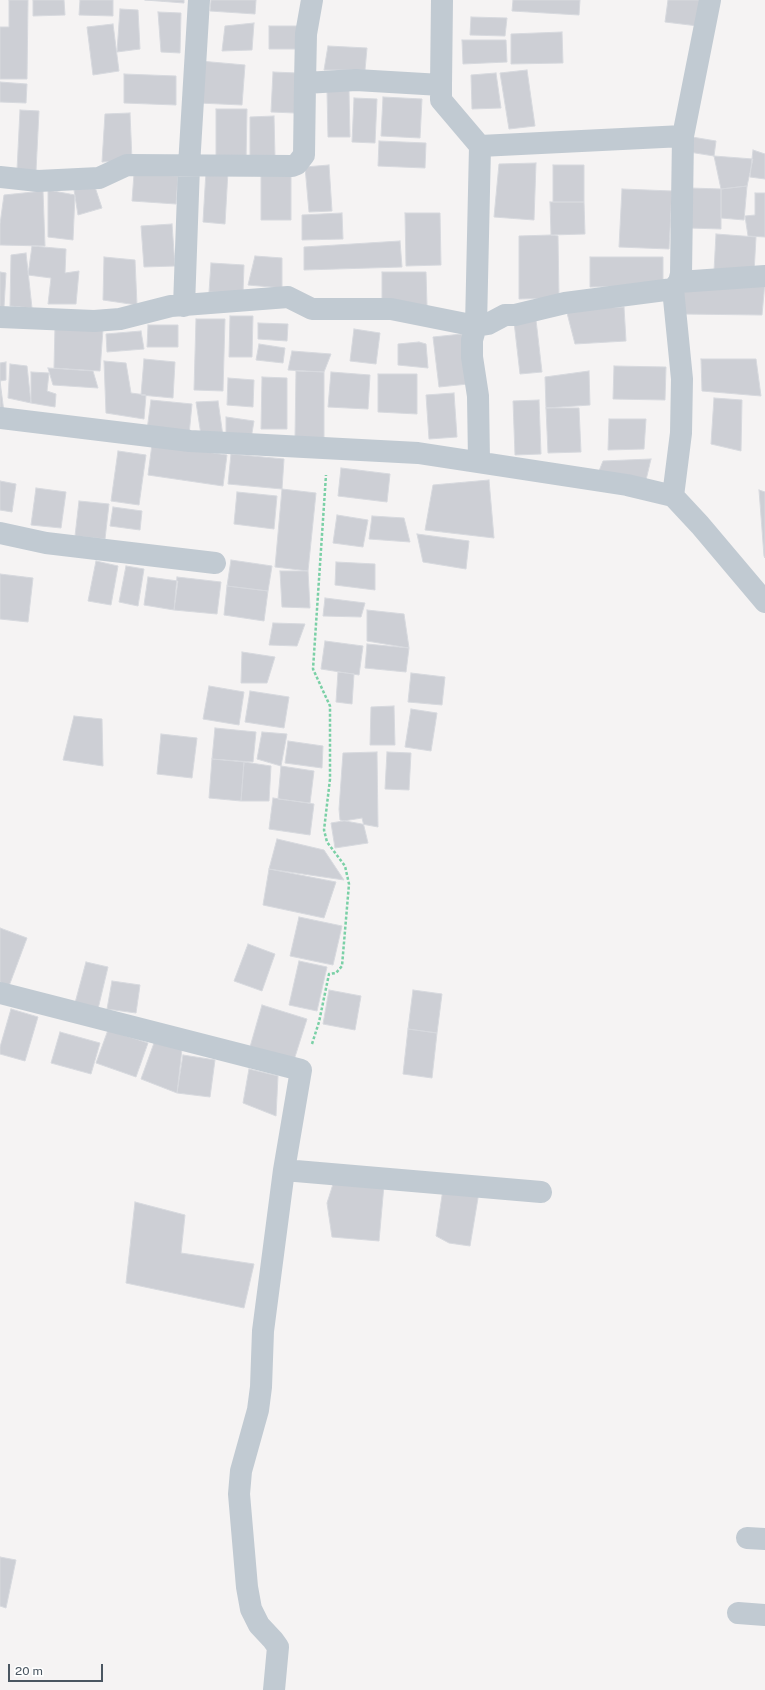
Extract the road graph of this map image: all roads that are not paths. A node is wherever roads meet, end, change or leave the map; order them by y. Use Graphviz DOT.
graph roads {
  1 [pos="199,0"];
  2 [pos="312,0"];
  3 [pos="442,0"];
  4 [pos="710,0"];
  5 [pos="305,83"];
  6 [pos="441,85"];
  7 [pos="683,136"];
  8 [pos="480,146"];
  9 [pos="189,166"];
  10 [pos="0,177"];
  11 [pos="765,276"];
  12 [pos="676,285"];
  13 [pos="184,306"];
  14 [pos="0,317"];
  15 [pos="476,326"];
  16 [pos="0,418"];
  17 [pos="479,461"];
  18 [pos="673,496"];
  19 [pos="0,533"];
  20 [pos="215,563"];
  21 [pos="765,602"];
  22 [pos="0,993"];
  23 [pos="284,1170"];
  24 [pos="541,1192"];
  25 [pos="738,1613"];
  26 [pos="765,1615"];
  27 [pos="274,1690"];
  1 -- 9 [label="street"];
  2 -- 5 [label="street"];
  3 -- 6 [label="street"];
  4 -- 7 [label="street"];
  5 -- 6 [label="street"];
  5 -- 9 [label="street"];
  6 -- 8 [label="street"];
  7 -- 8 [label="street"];
  7 -- 12 [label="street"];
  8 -- 15 [label="street"];
  9 -- 10 [label="street"];
  9 -- 13 [label="street"];
  11 -- 12 [label="street"];
  12 -- 15 [label="street"];
  12 -- 18 [label="street"];
  13 -- 14 [label="street"];
  13 -- 15 [label="street"];
  15 -- 17 [label="street"];
  16 -- 17 [label="street"];
  17 -- 18 [label="street"];
  18 -- 21 [label="street"];
  19 -- 20 [label="street"];
  22 -- 23 [label="street"];
  23 -- 24 [label="street"];
  23 -- 27 [label="street"];
  25 -- 26 [label="street"];
}
